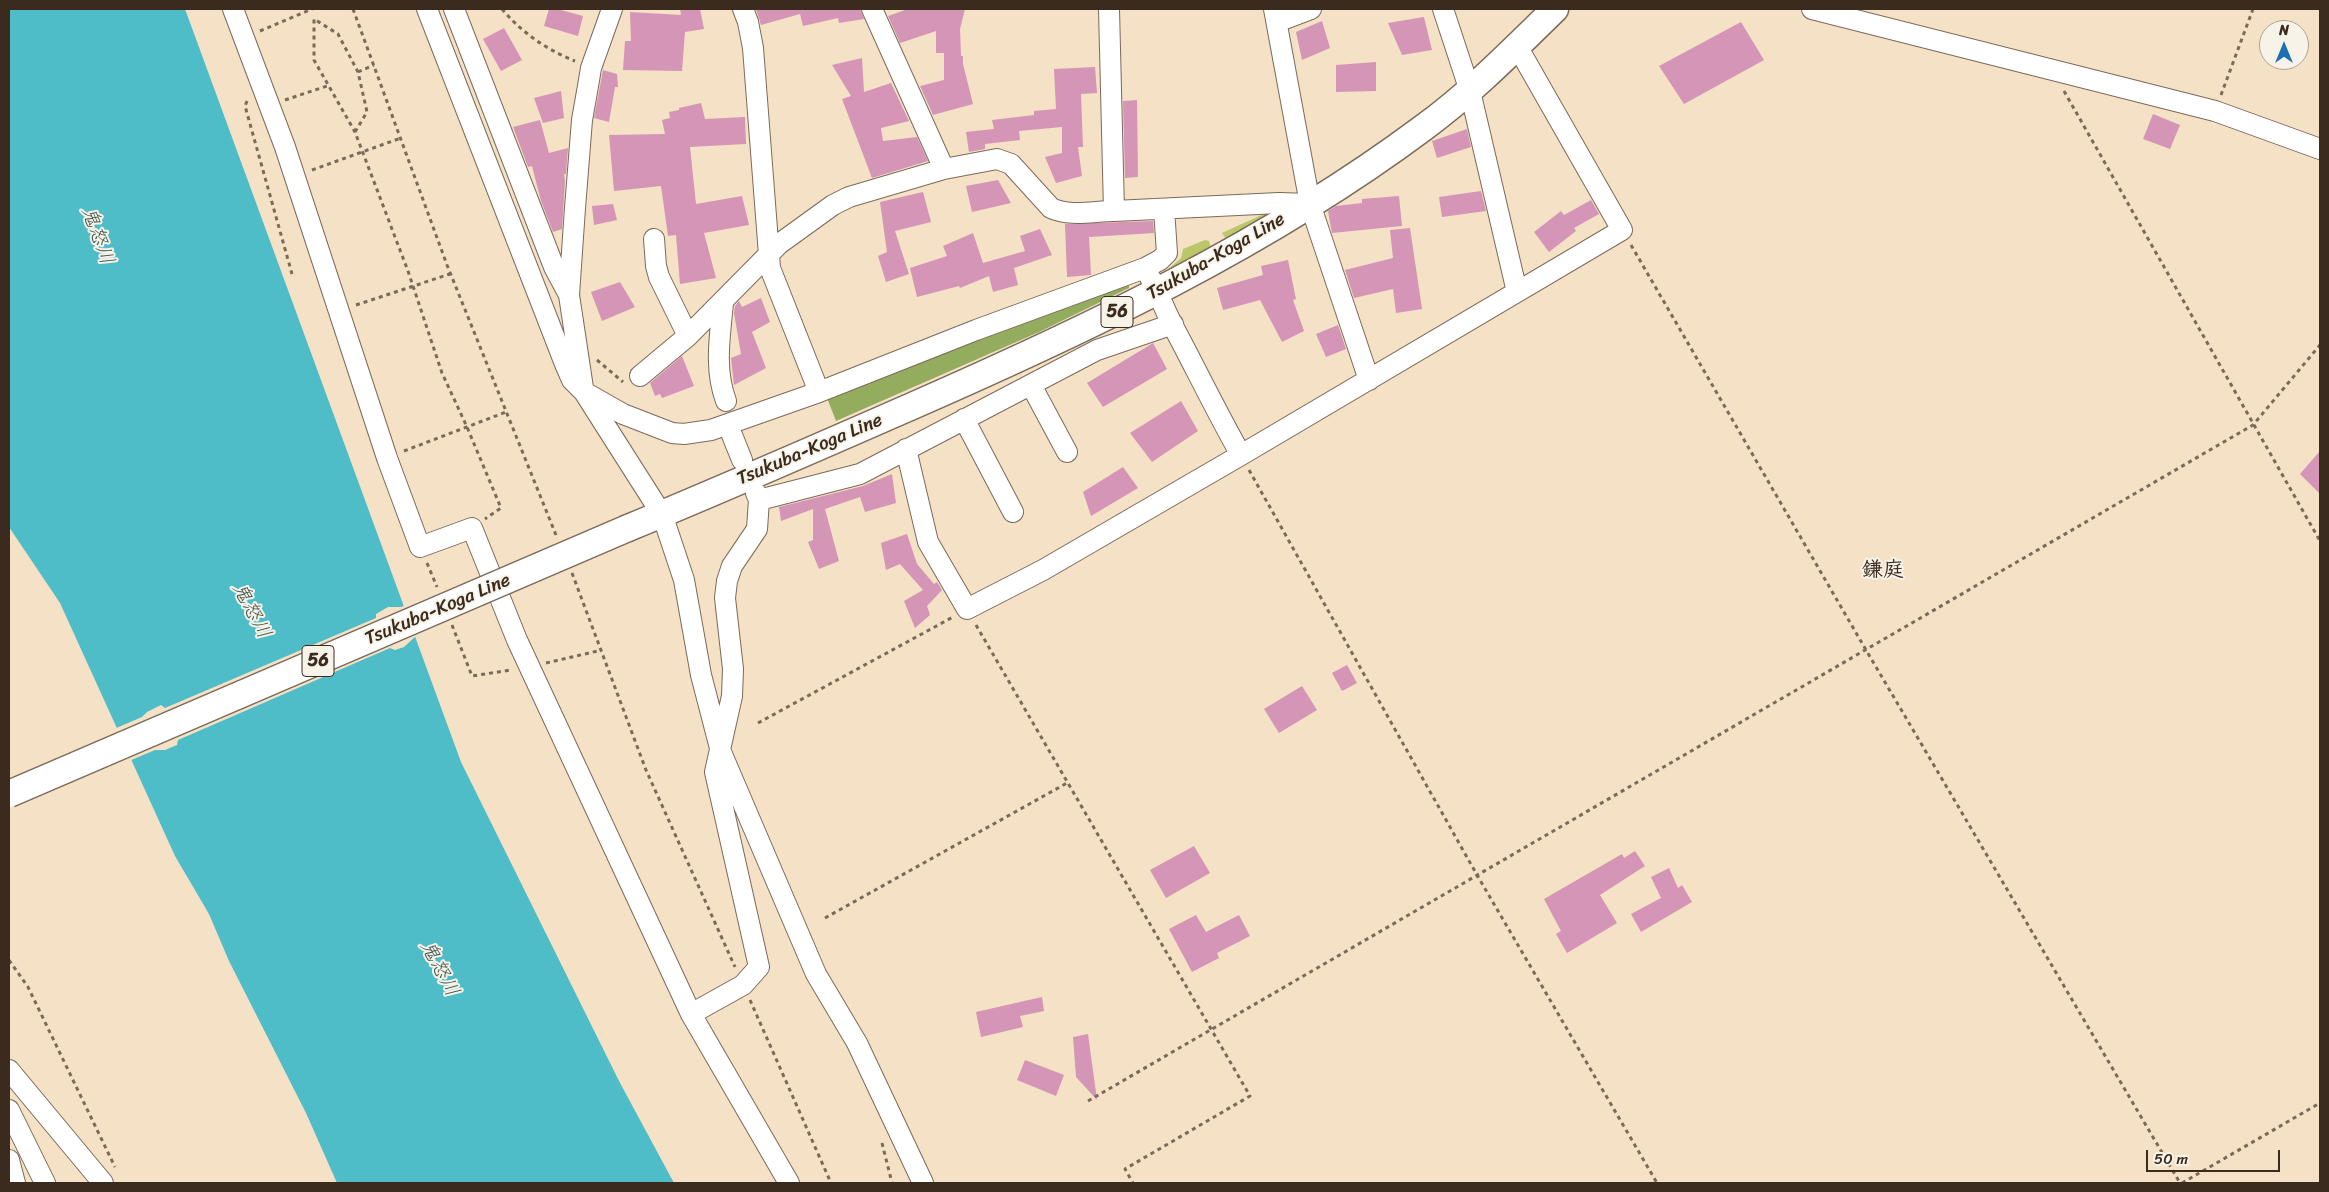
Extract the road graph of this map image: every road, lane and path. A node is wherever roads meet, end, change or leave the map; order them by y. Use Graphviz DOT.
graph roads {
  1 [pos="233,9"];
  2 [pos="311,9"];
  3 [pos="354,9"];
  4 [pos="427,9"];
  5 [pos="454,9"];
  6 [pos="502,9"];
  7 [pos="612,9"];
  8 [pos="742,9"];
  9 [pos="872,9"];
  10 [pos="1109,9"];
  11 [pos="1311,9"];
  12 [pos="1443,9"];
  13 [pos="1554,9"];
  14 [pos="1812,9"];
  15 [pos="2253,9"];
  16 [pos="1276,15"];
  17 [pos="314,19"];
  18 [pos="258,32"];
  19 [pos="1517,46"];
  20 [pos="374,65"];
  21 [pos="592,68"];
  22 [pos="358,72"];
  23 [pos="2063,73"];
  24 [pos="1470,91"];
  25 [pos="249,98"];
  26 [pos="2215,111"];
  27 [pos="355,132"];
  28 [pos="401,138"];
  29 [pos="2320,149"];
  30 [pos="362,151"];
  31 [pos="944,169"];
  32 [pos="294,176"];
  33 [pos="1310,204"];
  34 [pos="1164,209"];
  35 [pos="1114,211"];
  36 [pos="1622,230"];
  37 [pos="654,239"];
  38 [pos="768,255"];
  39 [pos="1145,268"];
  40 [pos="292,274"];
  41 [pos="450,274"];
  42 [pos="413,286"];
  43 [pos="1159,291"];
  44 [pos="1517,292"];
  45 [pos="569,295"];
  46 [pos="723,302"];
  47 [pos="338,310"];
  48 [pos="1173,324"];
  49 [pos="688,336"];
  50 [pos="2320,346"];
  51 [pos="640,376"];
  52 [pos="1369,380"];
  53 [pos="1031,384"];
  54 [pos="584,392"];
  55 [pos="820,392"];
  56 [pos="726,401"];
  57 [pos="506,412"];
  58 [pos="964,419"];
  59 [pos="2252,425"];
  60 [pos="728,426"];
  61 [pos="468,427"];
  62 [pos="906,448"];
  63 [pos="1067,452"];
  64 [pos="1241,455"];
  65 [pos="387,458"];
  66 [pos="742,460"];
  67 [pos="1013,512"];
  68 [pos="661,515"];
  69 [pos="472,528"];
  70 [pos="558,538"];
  71 [pos="2320,542"];
  72 [pos="420,547"];
  73 [pos="568,564"];
  74 [pos="439,593"];
  75 [pos="967,609"];
  76 [pos="450,621"];
  77 [pos="602,650"];
  78 [pos="1866,650"];
  79 [pos="530,667"];
  80 [pos="758,723"];
  81 [pos="721,752"];
  82 [pos="1067,783"];
  83 [pos="9,794"];
  84 [pos="1477,874"];
  85 [pos="825,918"];
  86 [pos="9,960"];
  87 [pos="743,985"];
  88 [pos="691,1014"];
  89 [pos="1211,1030"];
  90 [pos="9,1070"];
  91 [pos="1088,1102"];
  92 [pos="2320,1103"];
  93 [pos="9,1110"];
  94 [pos="9,1160"];
  95 [pos="111,1179"];
  96 [pos="16,1183"];
  97 [pos="46,1183"];
  98 [pos="789,1183"];
  99 [pos="831,1183"];
  100 [pos="923,1183"];
  101 [pos="1133,1183"];
  102 [pos="1656,1183"];
  103 [pos="2181,1183"];
  1 -- 32 [label="street"];
  2 -- 17 [label="path"];
  2 -- 18 [label="path"];
  3 -- 20 [label="path"];
  4 -- 54 [label="street"];
  5 -- 45 [label="street"];
  6 -- 21 [label="path"];
  7 -- 21 [label="street"];
  8 -- 38 [label="street"];
  9 -- 31 [label="street"];
  10 -- 35 [label="street"];
  11 -- 16 [label="street"];
  12 -- 24 [label="street"];
  13 -- 19 [label="main road, Tsukuba-Koga Line / 56"];
  14 -- 23 [label="street"];
  15 -- 26 [label="path"];
  16 -- 33 [label="street"];
  17 -- 22 [label="path"];
  17 -- 27 [label="path"];
  19 -- 24 [label="main road, Tsukuba-Koga Line / 56"];
  19 -- 36 [label="street"];
  20 -- 22 [label="path"];
  20 -- 28 [label="path"];
  21 -- 45 [label="street"];
  22 -- 27 [label="path"];
  23 -- 26 [label="street"];
  23 -- 59 [label="path"];
  24 -- 33 [label="main road, Tsukuba-Koga Line / 56"];
  24 -- 44 [label="street"];
  25 -- 40 [label="path"];
  26 -- 29 [label="street"];
  27 -- 30 [label="path"];
  28 -- 30 [label="path"];
  28 -- 41 [label="path"];
  30 -- 32 [label="path"];
  30 -- 42 [label="path"];
  31 -- 35 [label="street"];
  31 -- 38 [label="street"];
  32 -- 47 [label="street"];
  33 -- 34 [label="street"];
  33 -- 43 [label="main road, Tsukuba-Koga Line / 56"];
  33 -- 52 [label="street"];
  34 -- 35 [label="street"];
  34 -- 39 [label="street"];
  36 -- 44 [label="street"];
  36 -- 78 [label="path"];
  37 -- 49 [label="street"];
  38 -- 46 [label="street"];
  38 -- 55 [label="street"];
  39 -- 43 [label="street"];
  39 -- 55 [label="street"];
  41 -- 42 [label="path"];
  41 -- 57 [label="path"];
  42 -- 47 [label="path"];
  42 -- 61 [label="path"];
  43 -- 48 [label="street"];
  43 -- 68 [label="main road, Tsukuba-Koga Line / 56"];
  44 -- 52 [label="street"];
  45 -- 54 [label="street"];
  46 -- 49 [label="street"];
  46 -- 56 [label="street"];
  47 -- 65 [label="street"];
  48 -- 53 [label="street"];
  48 -- 64 [label="street"];
  49 -- 51 [label="street"];
  50 -- 59 [label="path"];
  52 -- 64 [label="street"];
  53 -- 58 [label="street"];
  53 -- 63 [label="street"];
  54 -- 60 [label="street"];
  54 -- 68 [label="street"];
  55 -- 60 [label="street"];
  57 -- 61 [label="path"];
  57 -- 70 [label="path"];
  58 -- 62 [label="street"];
  58 -- 67 [label="street"];
  59 -- 71 [label="path"];
  59 -- 78 [label="path"];
  60 -- 66 [label="street"];
  61 -- 65 [label="path"];
  61 -- 69 [label="path"];
  62 -- 75 [label="street"];
  62 -- 81 [label="street"];
  64 -- 75 [label="street"];
  64 -- 84 [label="path"];
  65 -- 72 [label="street"];
  68 -- 81 [label="street"];
  68 -- 83 [label="main road, Tsukuba-Koga Line / 56, bridge"];
  69 -- 72 [label="street"];
  69 -- 79 [label="street"];
  72 -- 74 [label="path"];
  73 -- 77 [label="path"];
  75 -- 80 [label="path"];
  75 -- 82 [label="path"];
  76 -- 79 [label="path"];
  77 -- 79 [label="path"];
  77 -- 87 [label="path"];
  78 -- 84 [label="path"];
  78 -- 103 [label="path"];
  79 -- 88 [label="street"];
  81 -- 87 [label="street"];
  81 -- 100 [label="street"];
  82 -- 85 [label="path"];
  82 -- 89 [label="path"];
  84 -- 89 [label="path"];
  84 -- 102 [label="path"];
  86 -- 95 [label="path"];
  87 -- 88 [label="street"];
  87 -- 99 [label="path"];
  88 -- 98 [label="street"];
  89 -- 91 [label="path"];
  89 -- 101 [label="path"];
  90 -- 95 [label="street"];
  92 -- 103 [label="path"];
  93 -- 97 [label="street"];
  94 -- 96 [label="street"];
}
